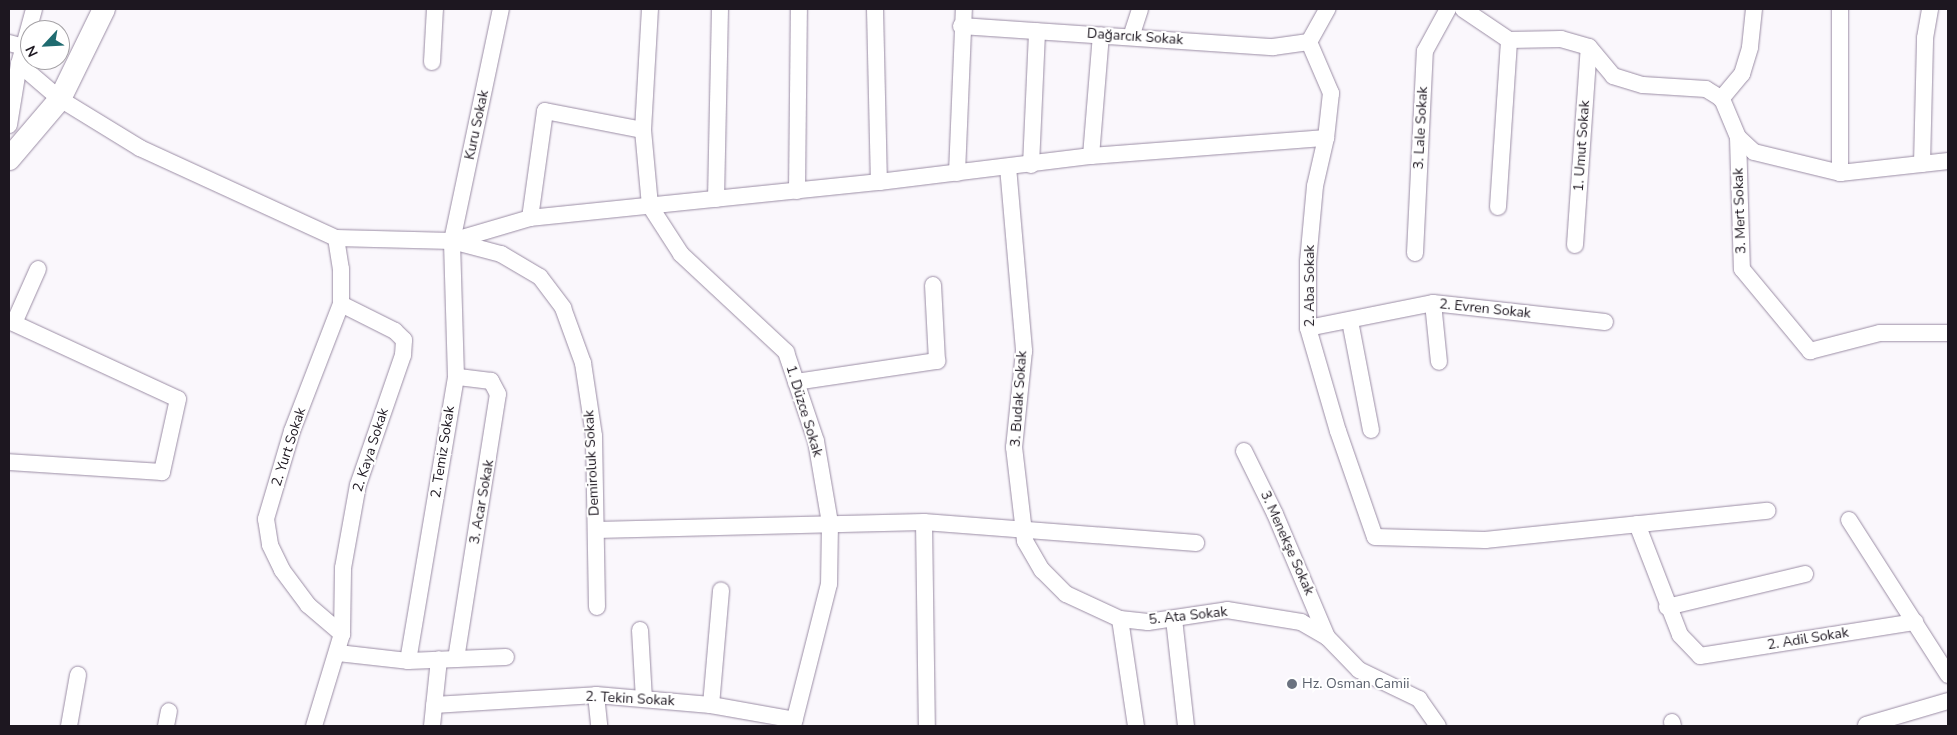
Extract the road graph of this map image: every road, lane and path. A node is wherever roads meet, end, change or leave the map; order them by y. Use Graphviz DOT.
graph roads {
  1 [pos="34,9"];
  2 [pos="104,9"];
  3 [pos="436,9"];
  4 [pos="501,9"];
  5 [pos="650,9"];
  6 [pos="720,9"];
  7 [pos="799,9"];
  8 [pos="875,9"];
  9 [pos="964,9"];
  10 [pos="1140,9"];
  11 [pos="1327,9"];
  12 [pos="1448,9"];
  13 [pos="1463,9"];
  14 [pos="1754,9"];
  15 [pos="1840,9"];
  16 [pos="1930,9"];
  17 [pos="961,26"];
  18 [pos="1037,31"];
  19 [pos="1101,35"];
  20 [pos="1131,37"];
  21 [pos="1509,40"];
  22 [pos="1308,42"];
  23 [pos="16,45"];
  24 [pos="1589,47"];
  25 [pos="432,62"];
  26 [pos="19,64"];
  27 [pos="1721,99"];
  28 [pos="60,100"];
  29 [pos="9,125"];
  30 [pos="643,130"];
  31 [pos="1738,137"];
  32 [pos="1326,138"];
  33 [pos="1091,156"];
  34 [pos="9,159"];
  35 [pos="1948,161"];
  36 [pos="1922,164"];
  37 [pos="1031,165"];
  38 [pos="1008,167"];
  39 [pos="958,172"];
  40 [pos="1840,173"];
  41 [pos="879,182"];
  42 [pos="797,191"];
  43 [pos="716,199"];
  44 [pos="650,206"];
  45 [pos="1498,207"];
  46 [pos="530,218"];
  47 [pos="336,238"];
  48 [pos="452,241"];
  49 [pos="1575,245"];
  50 [pos="1415,253"];
  51 [pos="38,269"];
  52 [pos="933,285"];
  53 [pos="1433,303"];
  54 [pos="341,304"];
  55 [pos="1350,320"];
  56 [pos="12,322"];
  57 [pos="1605,322"];
  58 [pos="1308,328"];
  59 [pos="1948,332"];
  60 [pos="1439,362"];
  61 [pos="456,377"];
  62 [pos="796,382"];
  63 [pos="1371,430"];
  64 [pos="1244,450"];
  65 [pos="9,462"];
  66 [pos="1768,510"];
  67 [pos="1850,520"];
  68 [pos="924,522"];
  69 [pos="830,523"];
  70 [pos="1637,524"];
  71 [pos="596,530"];
  72 [pos="1024,535"];
  73 [pos="1196,543"];
  74 [pos="1805,574"];
  75 [pos="721,590"];
  76 [pos="1667,607"];
  77 [pos="597,608"];
  78 [pos="1174,619"];
  79 [pos="1120,620"];
  80 [pos="1916,622"];
  81 [pos="640,630"];
  82 [pos="342,634"];
  83 [pos="1327,637"];
  84 [pos="338,653"];
  85 [pos="506,657"];
  86 [pos="447,659"];
  87 [pos="408,661"];
  88 [pos="78,675"];
  89 [pos="1948,675"];
  90 [pos="596,695"];
  91 [pos="644,699"];
  92 [pos="1948,701"];
  93 [pos="711,705"];
  94 [pos="434,706"];
  95 [pos="794,723"];
  96 [pos="1437,724"];
  97 [pos="1866,725"];
  98 [pos="69,726"];
  99 [pos="314,726"];
  100 [pos="432,726"];
  101 [pos="599,726"];
  102 [pos="927,726"];
  103 [pos="1136,726"];
  104 [pos="1186,726"];
  1 -- 23 [label="street"];
  2 -- 28 [label="street"];
  3 -- 25 [label="street"];
  4 -- 48 [label="street, Kuru Sokak"];
  5 -- 30 [label="street"];
  6 -- 43 [label="street"];
  7 -- 42 [label="street"];
  8 -- 41 [label="street"];
  9 -- 17 [label="street"];
  10 -- 20 [label="street"];
  11 -- 22 [label="street"];
  12 -- 50 [label="street, 3. Lale Sokak"];
  13 -- 21 [label="street"];
  14 -- 27 [label="street"];
  15 -- 40 [label="street"];
  16 -- 36 [label="street"];
  17 -- 18 [label="street, Dağarcık Sokak"];
  17 -- 39 [label="street"];
  18 -- 19 [label="street, Dağarcık Sokak"];
  18 -- 37 [label="street"];
  19 -- 20 [label="street, Dağarcık Sokak"];
  19 -- 33 [label="street"];
  20 -- 22 [label="street, Dağarcık Sokak"];
  21 -- 24 [label="street"];
  21 -- 45 [label="street"];
  22 -- 32 [label="street, 2. Aba Sokak"];
  23 -- 26 [label="street"];
  24 -- 27 [label="street"];
  24 -- 49 [label="street, 1. Umut Sokak"];
  26 -- 28 [label="street"];
  26 -- 29 [label="street"];
  27 -- 31 [label="street"];
  28 -- 34 [label="street"];
  28 -- 47 [label="street"];
  30 -- 44 [label="street"];
  30 -- 46 [label="street"];
  31 -- 40 [label="street"];
  31 -- 59 [label="street, 3. Mert Sokak"];
  32 -- 33 [label="street"];
  32 -- 58 [label="street, 2. Aba Sokak"];
  33 -- 37 [label="street"];
  35 -- 36 [label="street"];
  36 -- 40 [label="street"];
  37 -- 38 [label="street"];
  38 -- 39 [label="street"];
  38 -- 72 [label="street, 3. Budak Sokak"];
  39 -- 41 [label="street"];
  41 -- 42 [label="street"];
  42 -- 43 [label="street"];
  43 -- 44 [label="street"];
  44 -- 46 [label="street"];
  44 -- 62 [label="street, 1. Düzce Sokak"];
  46 -- 48 [label="street"];
  47 -- 48 [label="street"];
  47 -- 54 [label="street, 2. Yurt Sokak"];
  48 -- 61 [label="street, 2. Temiz Sokak"];
  48 -- 71 [label="street, Demiroluk Sokak"];
  51 -- 56 [label="street"];
  52 -- 62 [label="street"];
  53 -- 55 [label="street, 2. Evren Sokak"];
  53 -- 57 [label="street, 2. Evren Sokak"];
  53 -- 60 [label="street"];
  54 -- 82 [label="street, 2. Yurt Sokak"];
  54 -- 82 [label="street, 2. Kaya Sokak"];
  55 -- 58 [label="street, 2. Evren Sokak"];
  55 -- 63 [label="street"];
  56 -- 65 [label="street"];
  58 -- 70 [label="street, 2. Aba Sokak"];
  61 -- 86 [label="street, 3. Acar Sokak"];
  61 -- 87 [label="street, 2. Temiz Sokak"];
  62 -- 69 [label="street, 1. Düzce Sokak"];
  64 -- 83 [label="street, 3. Menekşe Sokak"];
  66 -- 70 [label="street"];
  67 -- 80 [label="street"];
  68 -- 69 [label="street"];
  68 -- 72 [label="street"];
  68 -- 102 [label="street"];
  69 -- 71 [label="street"];
  69 -- 95 [label="street, 1. Düzce Sokak"];
  70 -- 76 [label="street"];
  71 -- 77 [label="street, Demiroluk Sokak"];
  72 -- 73 [label="street"];
  72 -- 79 [label="street, 5. Ata Sokak"];
  74 -- 76 [label="street"];
  75 -- 93 [label="street"];
  76 -- 80 [label="street, 2. Adil Sokak"];
  78 -- 79 [label="street, 5. Ata Sokak"];
  78 -- 83 [label="street, 5. Ata Sokak"];
  78 -- 104 [label="street"];
  79 -- 103 [label="street"];
  80 -- 89 [label="street"];
  81 -- 91 [label="street"];
  82 -- 84 [label="street"];
  83 -- 96 [label="street, 5. Ata Sokak"];
  84 -- 87 [label="street"];
  84 -- 99 [label="street"];
  85 -- 86 [label="street"];
  86 -- 87 [label="street"];
  86 -- 94 [label="street"];
  88 -- 98 [label="street"];
  90 -- 91 [label="street, 2. Tekin Sokak"];
  90 -- 94 [label="street, 2. Tekin Sokak"];
  90 -- 101 [label="street"];
  91 -- 93 [label="street, 2. Tekin Sokak"];
  92 -- 97 [label="street"];
  93 -- 95 [label="street, 2. Tekin Sokak"];
  94 -- 100 [label="street"];
}
